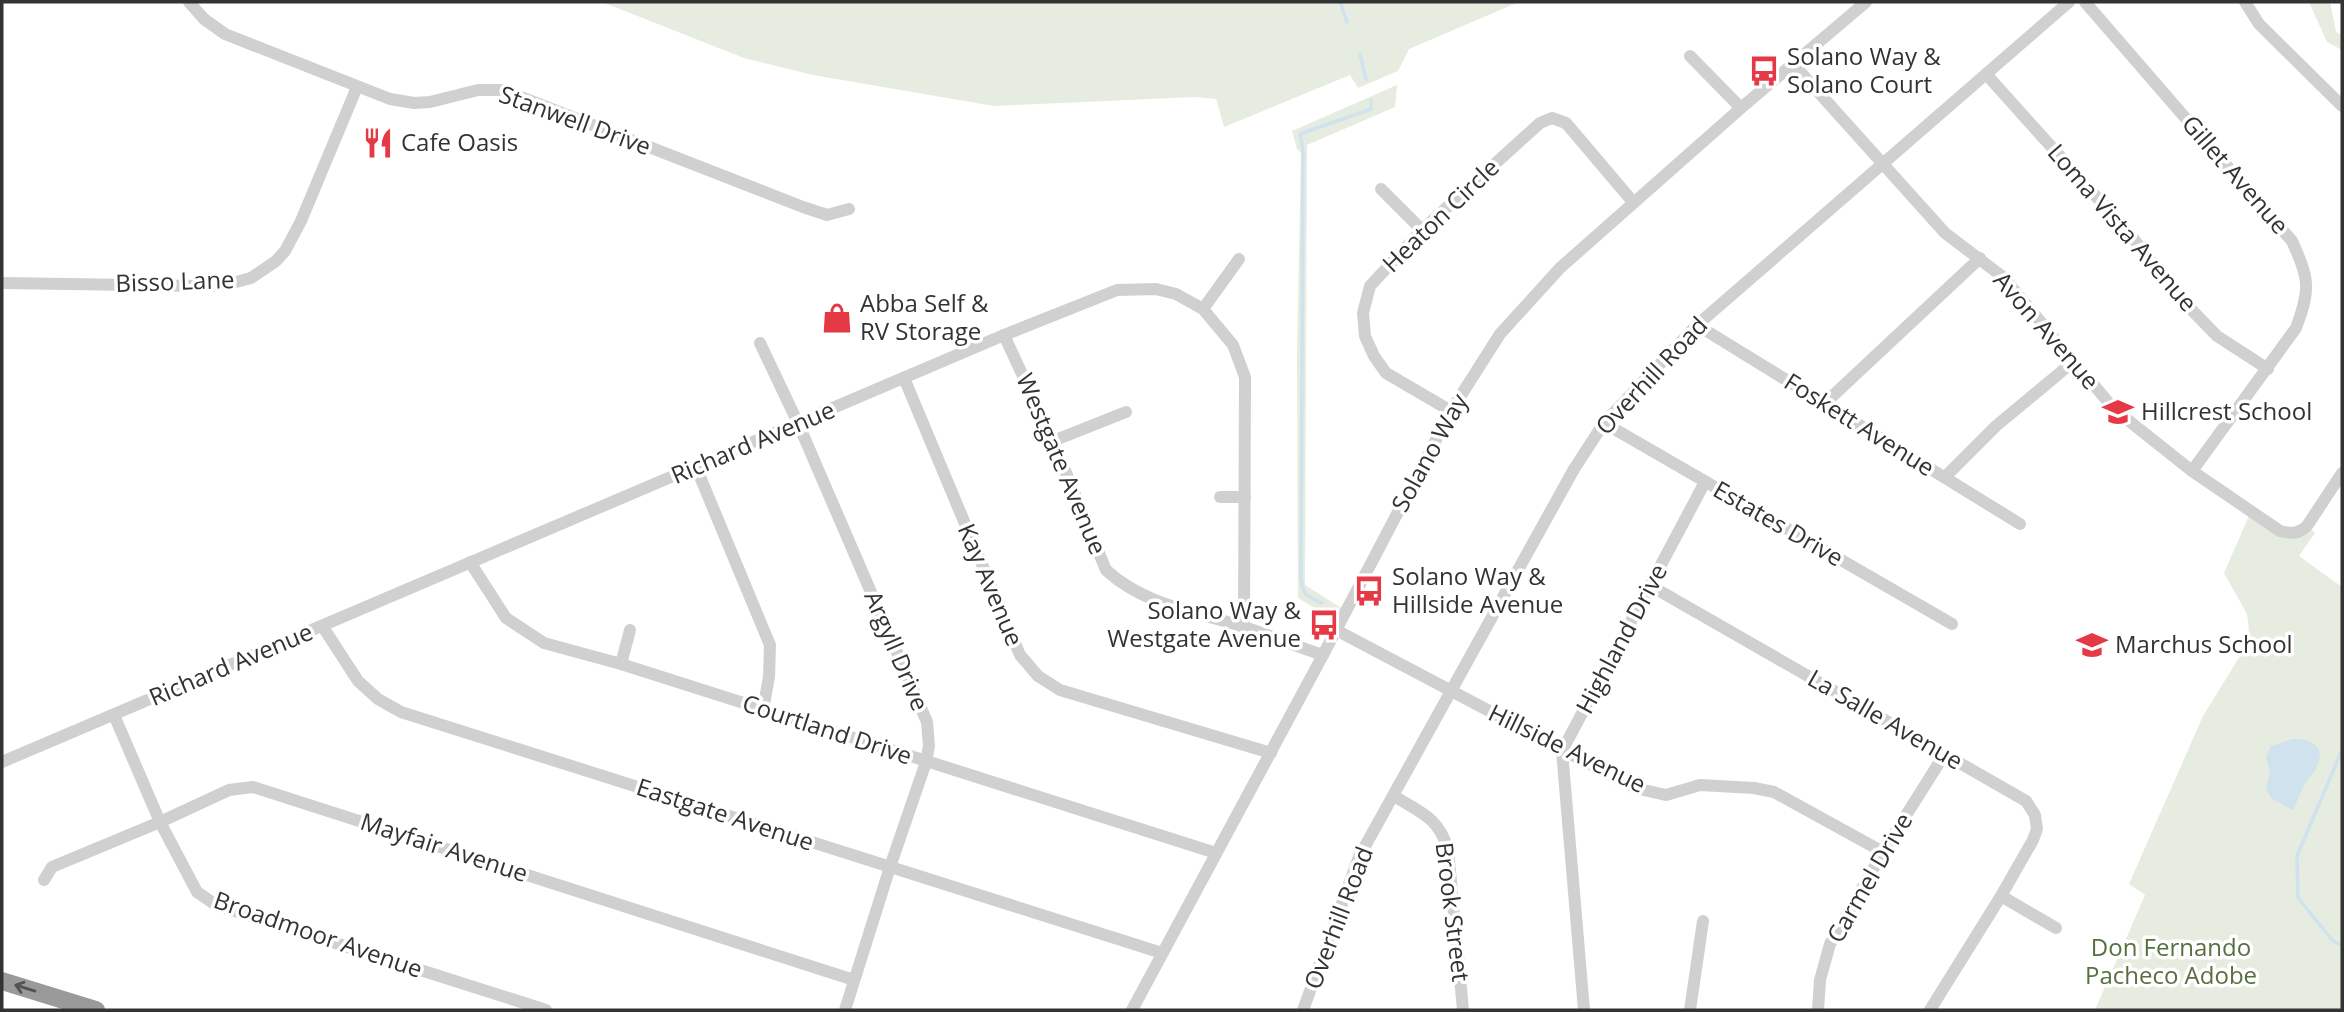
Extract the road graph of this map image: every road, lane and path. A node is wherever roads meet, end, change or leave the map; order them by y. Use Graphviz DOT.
graph roads {
  1 [pos="189,2"];
  2 [pos="1866,2"];
  3 [pos="2069,2"];
  4 [pos="2085,2"];
  5 [pos="2245,2"];
  6 [pos="1690,55"];
  7 [pos="1794,65"];
  8 [pos="1986,74"];
  9 [pos="357,87"];
  10 [pos="2342,106"];
  11 [pos="1741,108"];
  12 [pos="1882,164"];
  13 [pos="1381,189"];
  14 [pos="1633,202"];
  15 [pos="849,209"];
  16 [pos="1422,230"];
  17 [pos="1980,258"];
  18 [pos="1239,260"];
  19 [pos="2,283"];
  20 [pos="1203,309"];
  21 [pos="1697,325"];
  22 [pos="1004,335"];
  23 [pos="760,343"];
  24 [pos="2073,362"];
  25 [pos="2268,369"];
  26 [pos="904,379"];
  27 [pos="1824,404"];
  28 [pos="1451,411"];
  29 [pos="1126,412"];
  30 [pos="1604,423"];
  31 [pos="798,424"];
  32 [pos="1052,441"];
  33 [pos="696,467"];
  34 [pos="2192,471"];
  35 [pos="2342,473"];
  36 [pos="1945,477"];
  37 [pos="1705,482"];
  38 [pos="1220,497"];
  39 [pos="1245,497"];
  40 [pos="2020,524"];
  41 [pos="470,562"];
  42 [pos="1651,586"];
  43 [pos="1952,624"];
  44 [pos="323,626"];
  45 [pos="1244,627"];
  46 [pos="1336,629"];
  47 [pos="630,630"];
  48 [pos="1323,655"];
  49 [pos="621,664"];
  50 [pos="1450,691"];
  51 [pos="763,710"];
  52 [pos="114,715"];
  53 [pos="1562,751"];
  54 [pos="1271,752"];
  55 [pos="1944,755"];
  56 [pos="2,762"];
  57 [pos="926,762"];
  58 [pos="1394,796"];
  59 [pos="160,822"];
  60 [pos="1883,852"];
  61 [pos="1216,853"];
  62 [pos="890,867"];
  63 [pos="44,880"];
  64 [pos="2001,896"];
  65 [pos="1703,921"];
  66 [pos="2056,928"];
  67 [pos="1162,953"];
  68 [pos="854,980"];
  69 [pos="2,981"];
  70 [pos="96,1010"];
  71 [pos="547,1010"];
  72 [pos="845,1010"];
  73 [pos="1132,1010"];
  74 [pos="1303,1010"];
  75 [pos="1463,1010"];
  76 [pos="1584,1010"];
  77 [pos="1690,1010"];
  78 [pos="1818,1010"];
  79 [pos="1930,1010"];
  1 -- 9 [label="street, Stanwell Drive"];
  2 -- 7 [label="street, Solano Way"];
  3 -- 8 [label="street, Overhill Road"];
  4 -- 25 [label="street, Gillet Avenue"];
  5 -- 10 [label="street"];
  6 -- 11 [label="street"];
  7 -- 11 [label="street, Solano Way"];
  7 -- 12 [label="street, Avon Avenue"];
  8 -- 12 [label="street, Overhill Road"];
  8 -- 25 [label="street, Loma Vista Avenue"];
  9 -- 15 [label="street, Stanwell Drive"];
  9 -- 19 [label="street, Bisso Lane"];
  11 -- 14 [label="street, Solano Way"];
  12 -- 17 [label="street, Avon Avenue"];
  12 -- 21 [label="street, Overhill Road"];
  13 -- 16 [label="street"];
  14 -- 16 [label="street, Heaton Circle"];
  14 -- 28 [label="street, Solano Way"];
  16 -- 28 [label="street, Heaton Circle"];
  17 -- 24 [label="street, Avon Avenue"];
  17 -- 27 [label="street"];
  18 -- 20 [label="street"];
  20 -- 22 [label="street, Richard Avenue"];
  20 -- 39 [label="street, Richard Avenue"];
  21 -- 27 [label="street, Foskett Avenue"];
  21 -- 30 [label="street, Overhill Road"];
  22 -- 26 [label="street, Richard Avenue"];
  22 -- 32 [label="street, Westgate Avenue"];
  23 -- 31 [label="street, Argyll Drive"];
  24 -- 34 [label="street, Avon Avenue"];
  24 -- 36 [label="street"];
  25 -- 34 [label="street, Gillet Avenue"];
  26 -- 31 [label="street, Richard Avenue"];
  26 -- 54 [label="street, Kay Avenue"];
  27 -- 36 [label="street, Foskett Avenue"];
  28 -- 46 [label="street, Solano Way"];
  29 -- 32 [label="street"];
  30 -- 37 [label="street, Estates Drive"];
  30 -- 50 [label="street, Overhill Road"];
  31 -- 33 [label="street, Richard Avenue"];
  31 -- 57 [label="street, Argyll Drive"];
  32 -- 45 [label="street, Westgate Avenue"];
  33 -- 41 [label="street, Richard Avenue"];
  33 -- 51 [label="street"];
  34 -- 35 [label="street, Avon Avenue"];
  36 -- 40 [label="street, Foskett Avenue"];
  37 -- 42 [label="street, Highland Drive"];
  37 -- 43 [label="street, Estates Drive"];
  38 -- 39 [label="street"];
  39 -- 45 [label="street, Richard Avenue"];
  41 -- 44 [label="street, Richard Avenue"];
  41 -- 49 [label="street, Courtland Drive"];
  42 -- 53 [label="street, Highland Drive"];
  42 -- 55 [label="street, La Salle Avenue"];
  44 -- 52 [label="street, Richard Avenue"];
  44 -- 62 [label="street, Eastgate Avenue"];
  45 -- 48 [label="street, Westgate Avenue"];
  46 -- 48 [label="street, Solano Way"];
  46 -- 50 [label="street, Hillside Avenue"];
  47 -- 49 [label="street"];
  48 -- 54 [label="street, Solano Way"];
  49 -- 51 [label="street, Courtland Drive"];
  50 -- 53 [label="street, Hillside Avenue"];
  50 -- 58 [label="street, Overhill Road"];
  51 -- 57 [label="street, Courtland Drive"];
  52 -- 56 [label="street, Richard Avenue"];
  52 -- 59 [label="street, Broadmoor Avenue"];
  53 -- 60 [label="street, Hillside Avenue"];
  53 -- 76 [label="street"];
  54 -- 61 [label="street, Solano Way"];
  55 -- 60 [label="street, Carmel Drive"];
  55 -- 64 [label="street, La Salle Avenue"];
  57 -- 61 [label="street, Courtland Drive"];
  57 -- 62 [label="street, Argyll Drive"];
  58 -- 74 [label="street, Overhill Road"];
  58 -- 75 [label="street, Brook Street"];
  59 -- 63 [label="street, Mayfair Avenue"];
  59 -- 68 [label="street, Mayfair Avenue"];
  59 -- 71 [label="street, Broadmoor Avenue"];
  60 -- 78 [label="street, Carmel Drive"];
  61 -- 67 [label="street, Solano Way"];
  62 -- 67 [label="street, Eastgate Avenue"];
  62 -- 68 [label="street, Argyll Drive"];
  64 -- 66 [label="street"];
  64 -- 79 [label="street, La Salle Avenue"];
  65 -- 77 [label="street"];
  67 -- 73 [label="street, Solano Way"];
  68 -- 72 [label="street, Argyll Drive"];
  70 -- 69 [label="highway, one-way"];
}
